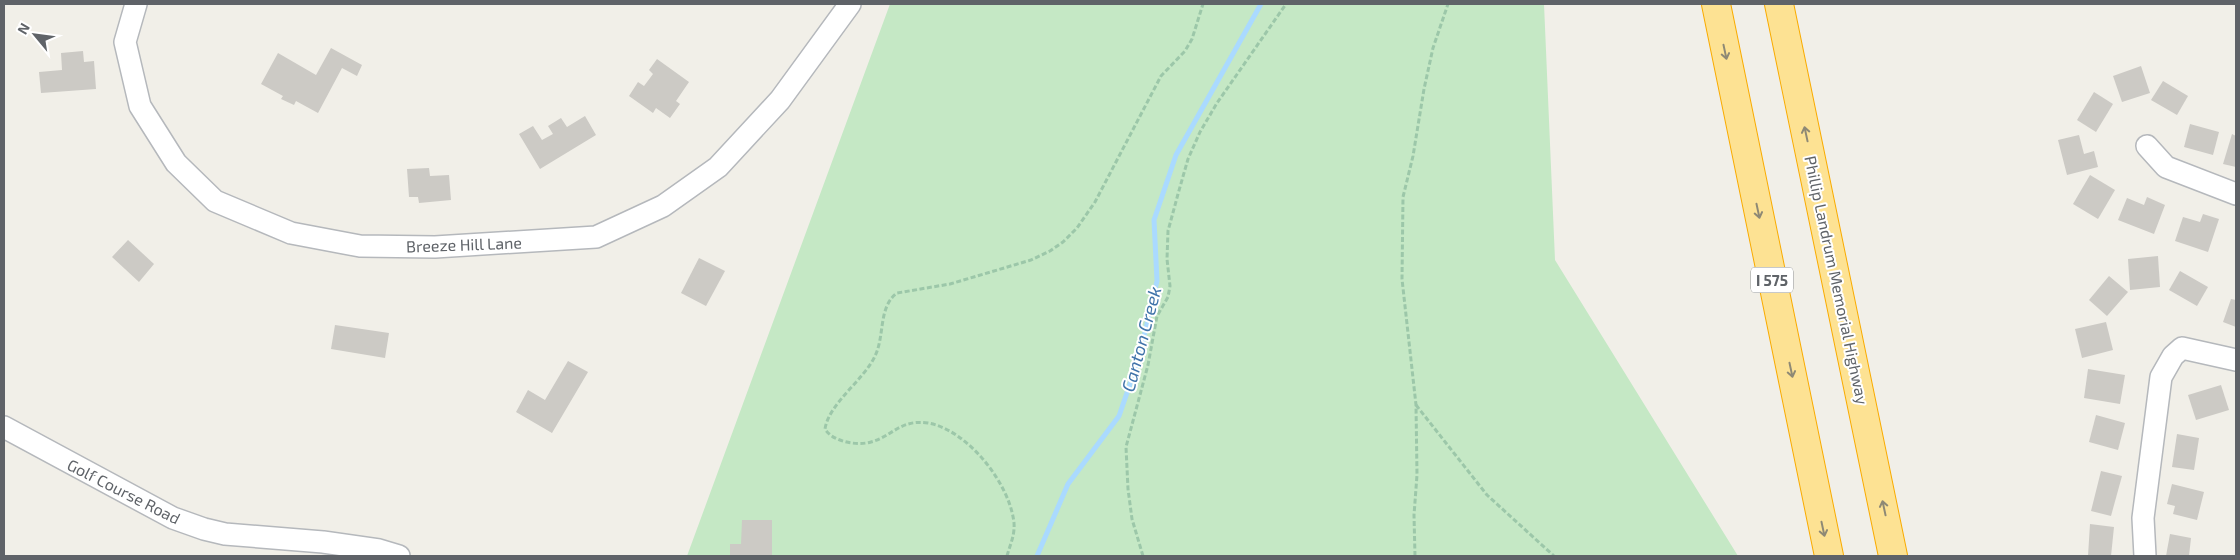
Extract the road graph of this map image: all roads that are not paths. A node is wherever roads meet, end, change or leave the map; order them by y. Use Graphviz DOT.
graph roads {
  1 [pos="136,4"];
  2 [pos="850,4"];
  3 [pos="1716,4"];
  4 [pos="1779,4"];
  5 [pos="2147,146"];
  6 [pos="2236,194"];
  7 [pos="2236,360"];
  8 [pos="4,427"];
  9 [pos="399,556"];
  10 [pos="1829,556"];
  11 [pos="1893,556"];
  12 [pos="2145,556"];
  1 -- 2 [label="street, Breeze Hill Lane"];
  3 -- 10 [label="highway, I 575, one-way"];
  11 -- 4 [label="highway, Phillip Landrum Memorial Highway, one-way"];
  5 -- 6 [label="street"];
  7 -- 12 [label="street"];
  8 -- 9 [label="street, Golf Course Road"];
}
